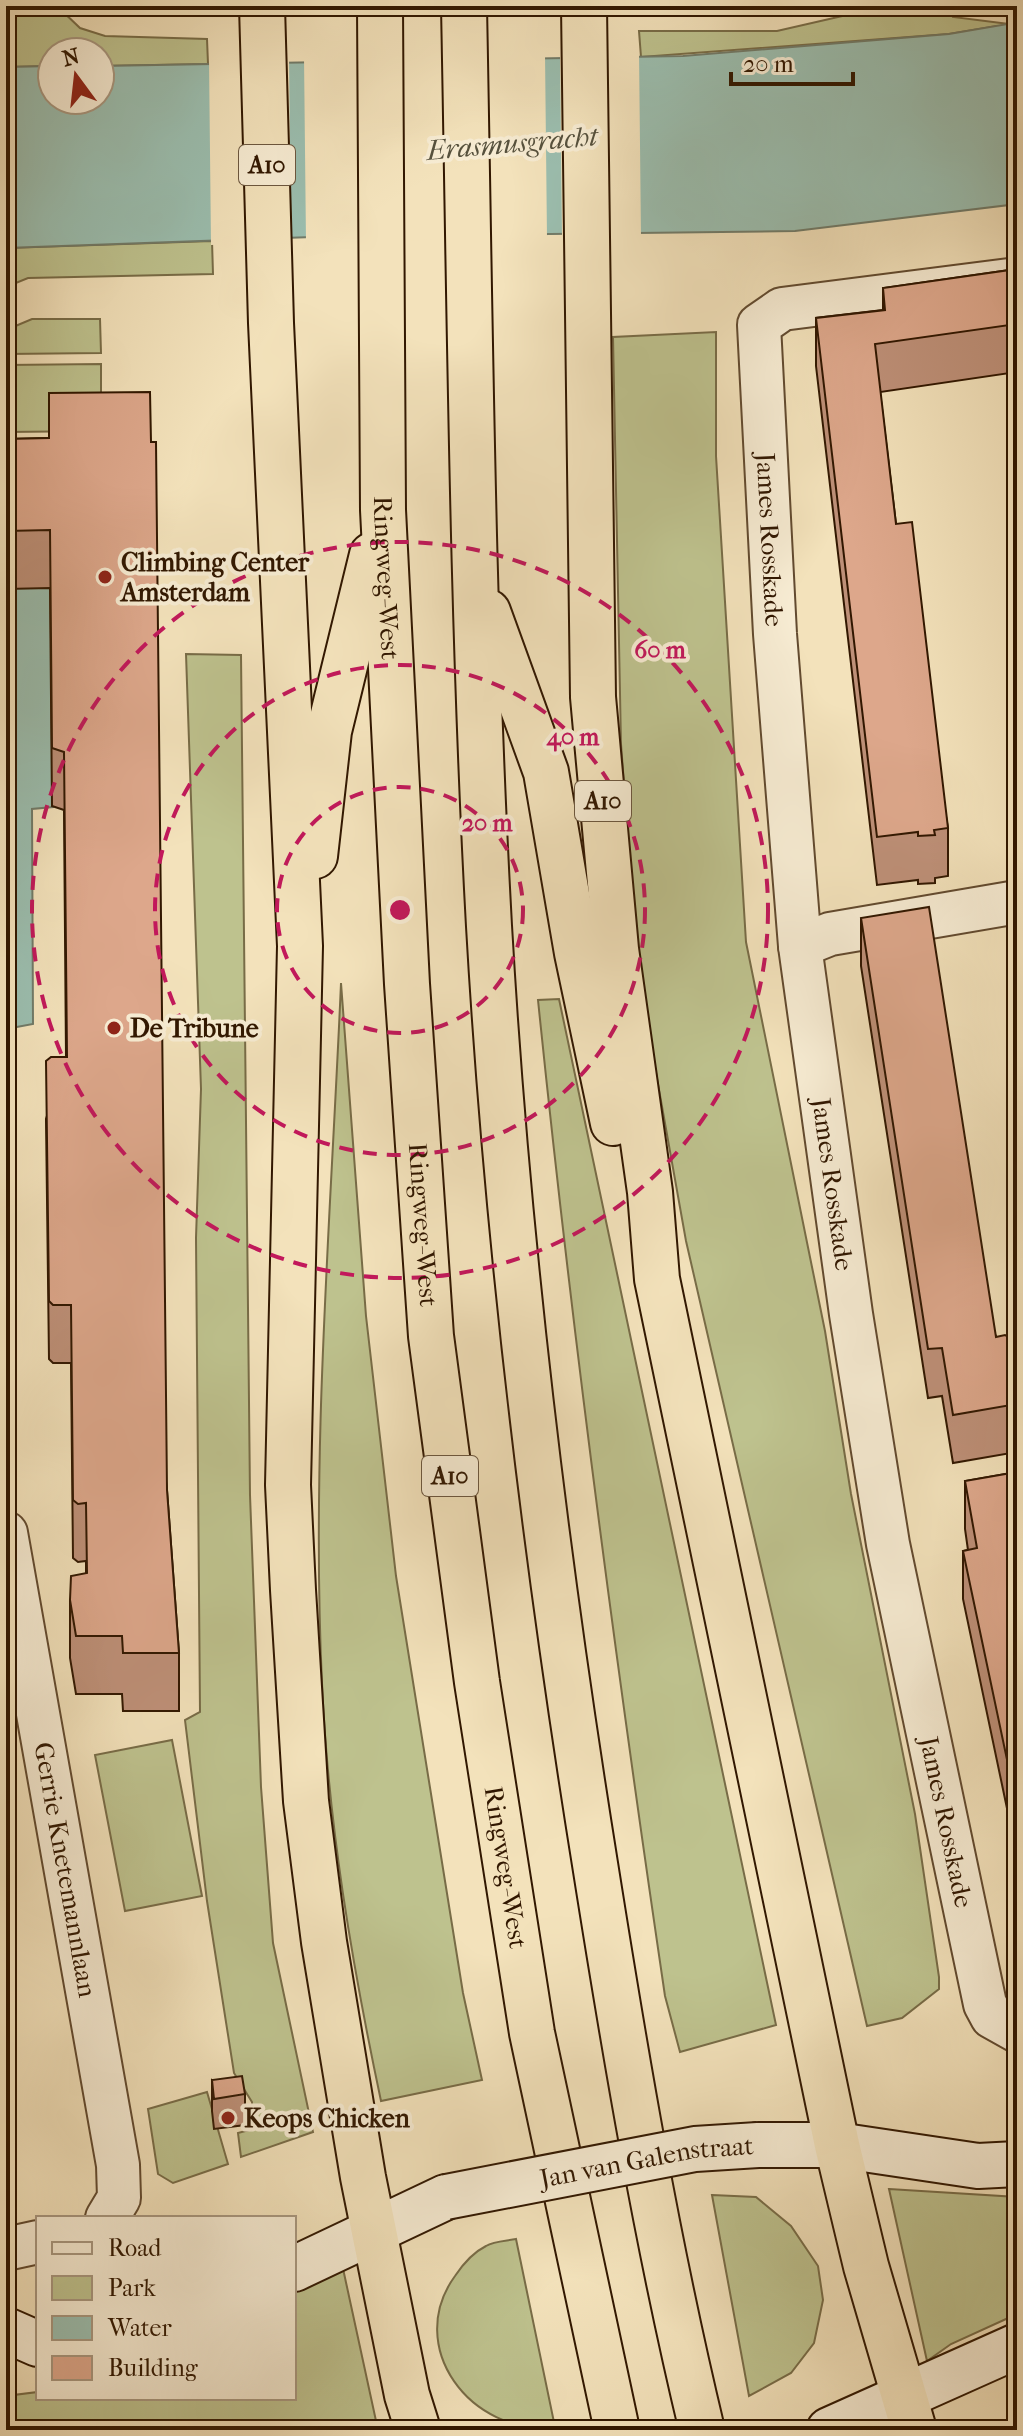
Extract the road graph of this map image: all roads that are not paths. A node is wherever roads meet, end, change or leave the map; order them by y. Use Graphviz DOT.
graph roads {
  1 [pos="262,6"];
  2 [pos="380,6"];
  3 [pos="464,6"];
  4 [pos="584,6"];
  5 [pos="1017,279"];
  6 [pos="383,510"];
  7 [pos="473,569"];
  8 [pos="1017,902"];
  9 [pos="300,946"];
  10 [pos="800,946"];
  11 [pos="657,1279"];
  12 [pos="6,1533"];
  13 [pos="12,1594"];
  14 [pos="1009,2028"];
  15 [pos="837,2145"];
  16 [pos="998,2165"];
  17 [pos="111,2213"];
  18 [pos="374,2232"];
  19 [pos="36,2242"];
  20 [pos="6,2249"];
  21 [pos="296,2268"];
  22 [pos="6,2330"];
  23 [pos="36,2343"];
  24 [pos="1017,2346"];
  25 [pos="36,2360"];
  26 [pos="6,2365"];
  27 [pos="910,2414"];
  28 [pos="418,2430"];
  29 [pos="617,2430"];
  30 [pos="702,2430"];
  31 [pos="829,2430"];
  1 -- 9 [label="highway, A10"];
  2 -- 6 [label="highway, Ringweg-West / A10"];
  3 -- 7 [label="highway, A10"];
  4 -- 11 [label="highway, A10"];
  5 -- 10 [label="street, James Rosskade"];
  6 -- 9 [label="highway, A10"];
  6 -- 29 [label="highway, Ringweg-West / A10"];
  7 -- 11 [label="highway, A10"];
  7 -- 30 [label="highway, A10"];
  8 -- 10 [label="street"];
  9 -- 18 [label="highway, A10"];
  10 -- 14 [label="street, James Rosskade"];
  11 -- 15 [label="highway, A10"];
  12 -- 13 [label="street, Gerrie Knetemannlaan"];
  13 -- 17 [label="street, Gerrie Knetemannlaan"];
  15 -- 16 [label="main road, Jan van Galenstraat"];
  15 -- 18 [label="main road, Jan van Galenstraat, bridge"];
  15 -- 27 [label="highway"];
  18 -- 21 [label="main road, Jan van Galenstraat"];
  18 -- 28 [label="highway"];
  19 -- 20 [label="street"];
  22 -- 23 [label="main road"];
  24 -- 27 [label="main road"];
  25 -- 26 [label="main road"];
  27 -- 31 [label="main road"];
}
